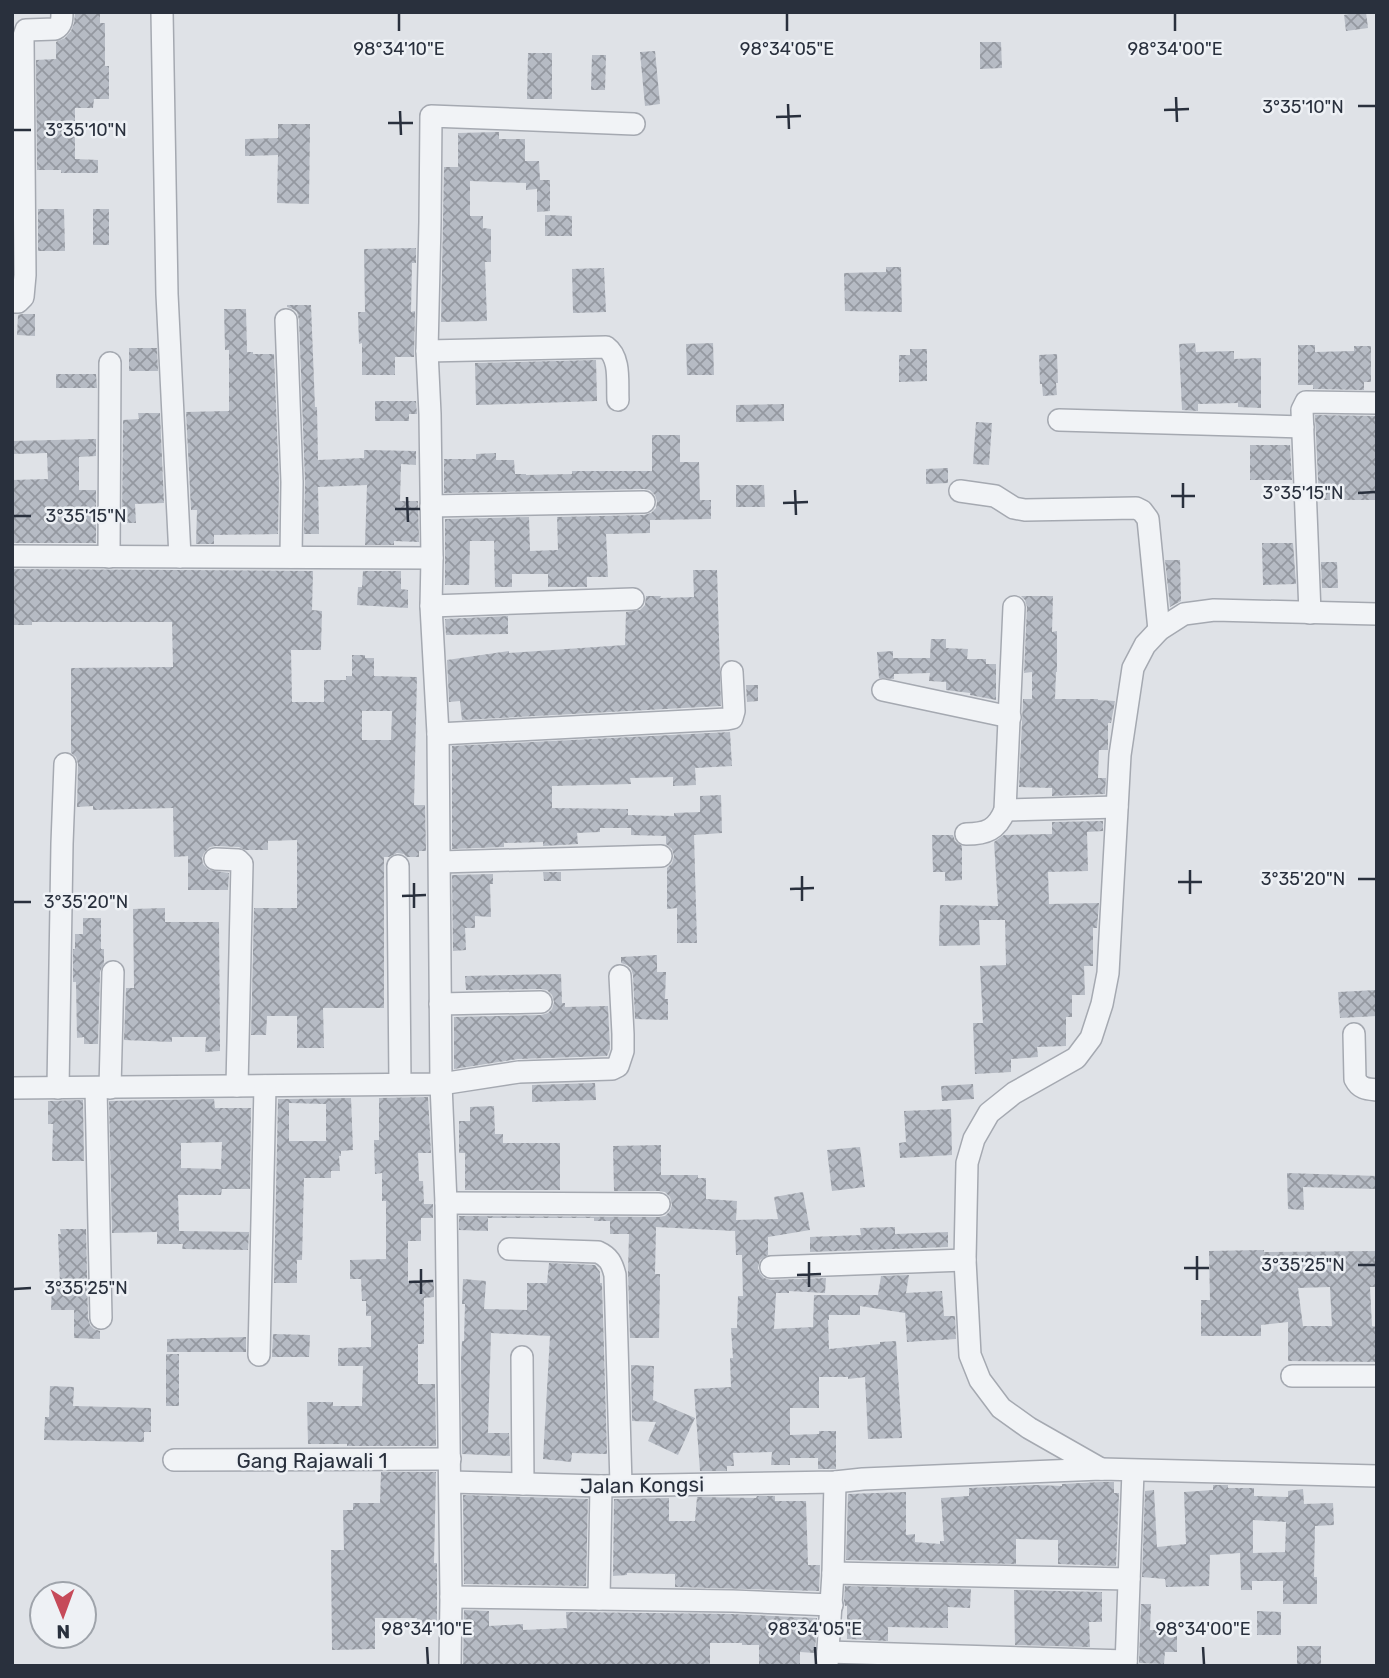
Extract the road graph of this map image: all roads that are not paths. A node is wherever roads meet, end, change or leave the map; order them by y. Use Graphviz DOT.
graph roads {
  1 [pos="62,12"];
  2 [pos="162,12"];
  3 [pos="634,124"];
  4 [pos="12,302"];
  5 [pos="286,320"];
  6 [pos="427,351"];
  7 [pos="110,363"];
  8 [pos="618,400"];
  9 [pos="1377,402"];
  10 [pos="1059,420"];
  11 [pos="1304,427"];
  12 [pos="960,491"];
  13 [pos="644,502"];
  14 [pos="432,506"];
  15 [pos="12,556"];
  16 [pos="108,557"];
  17 [pos="180,557"];
  18 [pos="291,557"];
  19 [pos="432,558"];
  20 [pos="634,599"];
  21 [pos="431,606"];
  22 [pos="1014,607"];
  23 [pos="1310,612"];
  24 [pos="1377,614"];
  25 [pos="1159,631"];
  26 [pos="732,672"];
  27 [pos="883,690"];
  28 [pos="1010,717"];
  29 [pos="438,734"];
  30 [pos="65,764"];
  31 [pos="1117,807"];
  32 [pos="1005,810"];
  33 [pos="965,834"];
  34 [pos="661,856"];
  35 [pos="215,859"];
  36 [pos="440,862"];
  37 [pos="398,866"];
  38 [pos="113,972"];
  39 [pos="620,975"];
  40 [pos="541,1002"];
  41 [pos="440,1004"];
  42 [pos="1354,1034"];
  43 [pos="400,1084"];
  44 [pos="441,1084"];
  45 [pos="237,1086"];
  46 [pos="265,1086"];
  47 [pos="12,1088"];
  48 [pos="58,1088"];
  49 [pos="103,1088"];
  50 [pos="1377,1090"];
  51 [pos="446,1203"];
  52 [pos="659,1204"];
  53 [pos="509,1249"];
  54 [pos="965,1260"];
  55 [pos="771,1267"];
  56 [pos="101,1318"];
  57 [pos="259,1355"];
  58 [pos="522,1357"];
  59 [pos="1292,1376"];
  60 [pos="1377,1376"];
  61 [pos="450,1459"];
  62 [pos="173,1460"];
  63 [pos="1101,1469"];
  64 [pos="1133,1471"];
  65 [pos="1377,1476"];
  66 [pos="450,1482"];
  67 [pos="835,1482"];
  68 [pos="523,1484"];
  69 [pos="611,1485"];
  70 [pos="833,1573"];
  71 [pos="1129,1579"];
  72 [pos="451,1597"];
  73 [pos="599,1599"];
  74 [pos="832,1605"];
  75 [pos="828,1659"];
  76 [pos="1126,1663"];
  77 [pos="450,1666"];
  1 -- 4 [label="street"];
  2 -- 17 [label="street"];
  3 -- 6 [label="street"];
  5 -- 18 [label="street"];
  6 -- 8 [label="street"];
  6 -- 14 [label="street"];
  7 -- 16 [label="street"];
  9 -- 11 [label="street"];
  10 -- 11 [label="street"];
  11 -- 23 [label="street"];
  12 -- 25 [label="street"];
  13 -- 14 [label="street"];
  14 -- 19 [label="street"];
  15 -- 16 [label="street"];
  16 -- 17 [label="street"];
  17 -- 18 [label="street"];
  18 -- 19 [label="street"];
  19 -- 21 [label="street"];
  20 -- 21 [label="street"];
  21 -- 29 [label="street"];
  22 -- 28 [label="street"];
  23 -- 24 [label="street"];
  23 -- 25 [label="street"];
  25 -- 31 [label="street"];
  26 -- 29 [label="street"];
  27 -- 28 [label="street"];
  28 -- 32 [label="street"];
  29 -- 36 [label="street"];
  30 -- 48 [label="street"];
  31 -- 32 [label="street"];
  31 -- 54 [label="street"];
  32 -- 33 [label="street"];
  34 -- 36 [label="street"];
  35 -- 45 [label="street"];
  36 -- 41 [label="street"];
  37 -- 43 [label="street"];
  38 -- 49 [label="street"];
  39 -- 44 [label="street"];
  40 -- 41 [label="street"];
  41 -- 44 [label="street"];
  42 -- 50 [label="street"];
  43 -- 44 [label="street"];
  43 -- 46 [label="street"];
  44 -- 51 [label="street"];
  45 -- 46 [label="street"];
  45 -- 49 [label="street"];
  46 -- 57 [label="street"];
  47 -- 48 [label="street"];
  48 -- 49 [label="street"];
  49 -- 56 [label="street"];
  51 -- 52 [label="street"];
  51 -- 61 [label="street"];
  53 -- 69 [label="street"];
  54 -- 55 [label="street"];
  54 -- 63 [label="street"];
  58 -- 68 [label="street"];
  59 -- 60 [label="street"];
  61 -- 62 [label="street, Gang Rajawali 1"];
  61 -- 66 [label="street"];
  63 -- 64 [label="street, Jalan Kongsi"];
  63 -- 67 [label="street, Jalan Kongsi"];
  64 -- 65 [label="street, Jalan Kongsi"];
  64 -- 71 [label="street"];
  66 -- 68 [label="street, Jalan Kongsi"];
  66 -- 72 [label="street"];
  67 -- 69 [label="street, Jalan Kongsi"];
  67 -- 70 [label="street"];
  68 -- 69 [label="street, Jalan Kongsi"];
  69 -- 73 [label="street"];
  70 -- 71 [label="street"];
  70 -- 74 [label="street"];
  71 -- 76 [label="street"];
  72 -- 73 [label="street"];
  72 -- 77 [label="street"];
  73 -- 74 [label="street"];
  74 -- 75 [label="street"];
  75 -- 76 [label="street"];
}
